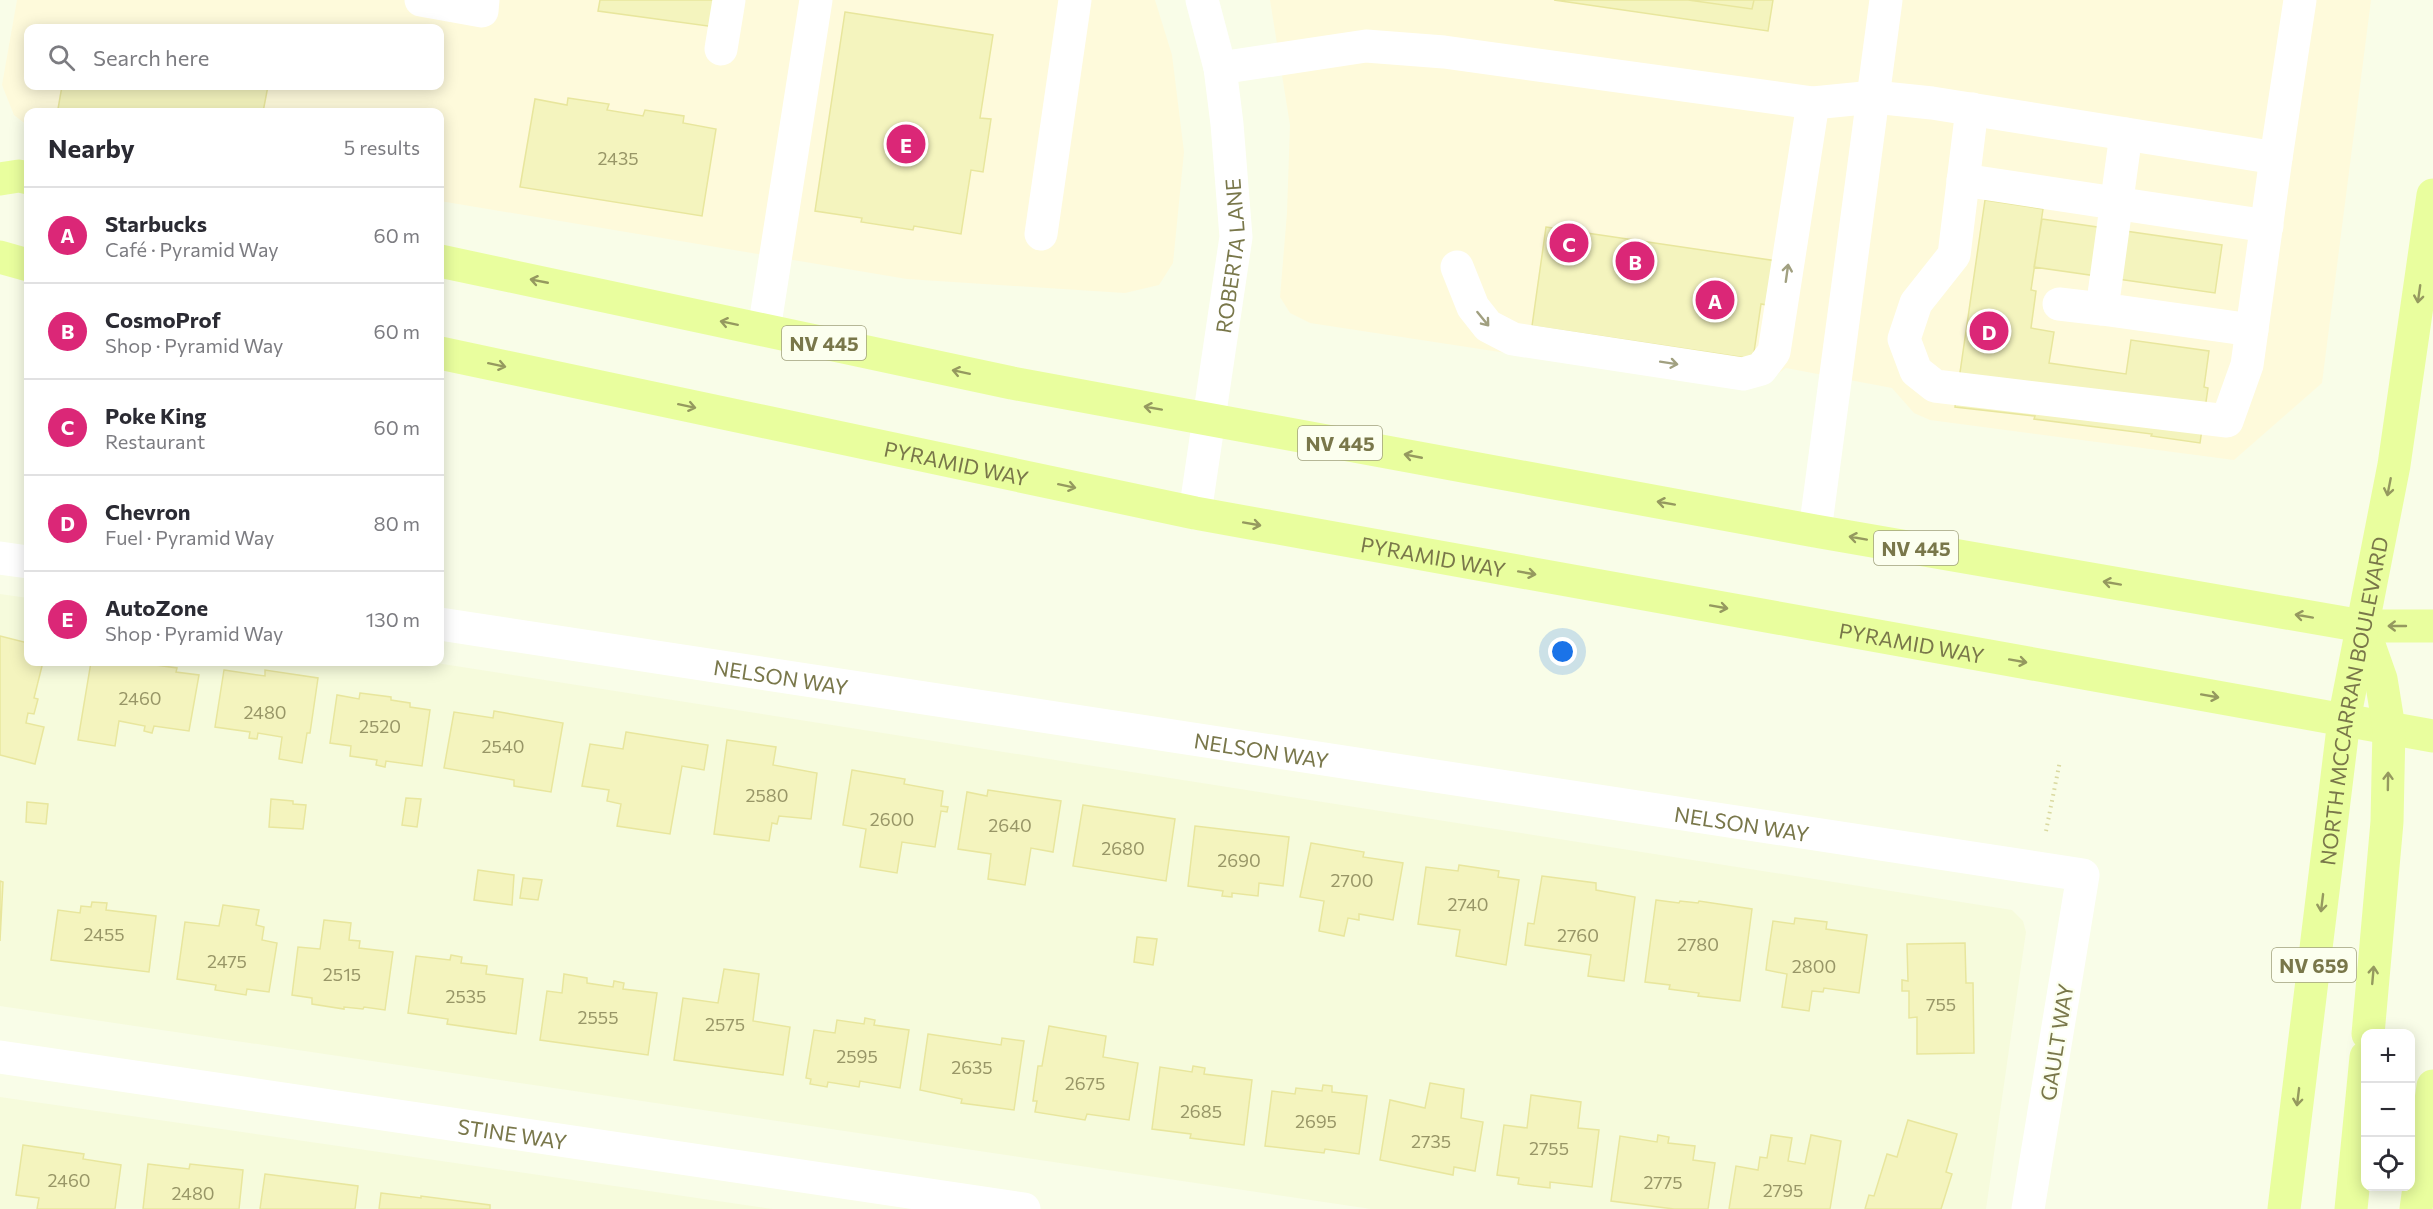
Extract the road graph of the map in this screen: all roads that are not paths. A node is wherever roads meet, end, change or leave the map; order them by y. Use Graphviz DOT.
graph roads {
  1 [pos="421,0"];
  2 [pos="483,0"];
  3 [pos="729,0"];
  4 [pos="816,0"];
  5 [pos="1075,0"];
  6 [pos="1202,0"];
  7 [pos="1886,0"];
  8 [pos="2300,0"];
  9 [pos="722,49"];
  10 [pos="1220,68"];
  11 [pos="1874,98"];
  12 [pos="1813,103"];
  13 [pos="1972,109"];
  14 [pos="2126,134"];
  15 [pos="2276,158"];
  16 [pos="24,177"];
  17 [pos="0,179"];
  18 [pos="1963,180"];
  19 [pos="2433,195"];
  20 [pos="2118,202"];
  21 [pos="2267,226"];
  22 [pos="1041,234"];
  23 [pos="0,257"];
  24 [pos="444,262"];
  25 [pos="24,264"];
  26 [pos="1458,267"];
  27 [pos="2059,304"];
  28 [pos="2102,309"];
  29 [pos="764,330"];
  30 [pos="2252,330"];
  31 [pos="444,354"];
  32 [pos="1210,418"];
  33 [pos="1195,513"];
  34 [pos="1815,531"];
  35 [pos="0,558"];
  36 [pos="24,561"];
  37 [pos="444,625"];
  38 [pos="2362,626"];
  39 [pos="2433,626"];
  40 [pos="2344,720"];
  41 [pos="2389,728"];
  42 [pos="2433,736"];
  43 [pos="2083,875"];
  44 [pos="2368,1029"];
  45 [pos="0,1057"];
  46 [pos="2363,1083"];
  47 [pos="2433,1086"];
  48 [pos="1024,1209"];
  49 [pos="2028,1209"];
  50 [pos="2284,1209"];
  51 [pos="2351,1209"];
  52 [pos="2416,1209"];
  1 -- 2 [label="street"];
  3 -- 9 [label="street"];
  4 -- 29 [label="street"];
  5 -- 22 [label="street"];
  6 -- 10 [label="street, ROBERTA LANE"];
  7 -- 11 [label="street"];
  8 -- 15 [label="street"];
  10 -- 12 [label="street"];
  10 -- 32 [label="street, ROBERTA LANE"];
  11 -- 12 [label="street"];
  11 -- 13 [label="street"];
  11 -- 34 [label="street"];
  26 -- 12 [label="street, one-way"];
  13 -- 14 [label="street"];
  13 -- 18 [label="street"];
  14 -- 15 [label="street"];
  14 -- 20 [label="street"];
  15 -- 21 [label="street"];
  16 -- 17 [label="main road"];
  18 -- 20 [label="street"];
  18 -- 30 [label="street"];
  19 -- 38 [label="main road, NORTH MCCARRAN BOULEVARD / NV 659, one-way"];
  20 -- 21 [label="street"];
  20 -- 28 [label="street"];
  21 -- 30 [label="street"];
  23 -- 25 [label="main road"];
  29 -- 24 [label="main road, NV 445, one-way"];
  27 -- 28 [label="street"];
  28 -- 30 [label="street"];
  32 -- 29 [label="main road, NV 445, one-way"];
  31 -- 33 [label="main road, PYRAMID WAY, one-way"];
  32 -- 33 [label="street, ROBERTA LANE"];
  34 -- 32 [label="main road, NV 445, one-way"];
  33 -- 40 [label="main road, PYRAMID WAY, one-way"];
  38 -- 34 [label="main road, NV 445, one-way"];
  35 -- 36 [label="street"];
  37 -- 43 [label="street, NELSON WAY"];
  39 -- 38 [label="main road, NV 445, one-way"];
  38 -- 40 [label="main road, NORTH MCCARRAN BOULEVARD / NV 659"];
  38 -- 41 [label="main road"];
  40 -- 41 [label="main road, PYRAMID WAY"];
  40 -- 50 [label="main road, NORTH MCCARRAN BOULEVARD / NV 659, one-way"];
  41 -- 42 [label="main road, PYRAMID WAY"];
  44 -- 41 [label="main road, one-way"];
  43 -- 49 [label="street, GAULT WAY"];
  45 -- 48 [label="street, STINE WAY"];
  46 -- 51 [label="main road"];
  47 -- 52 [label="main road"];
}
